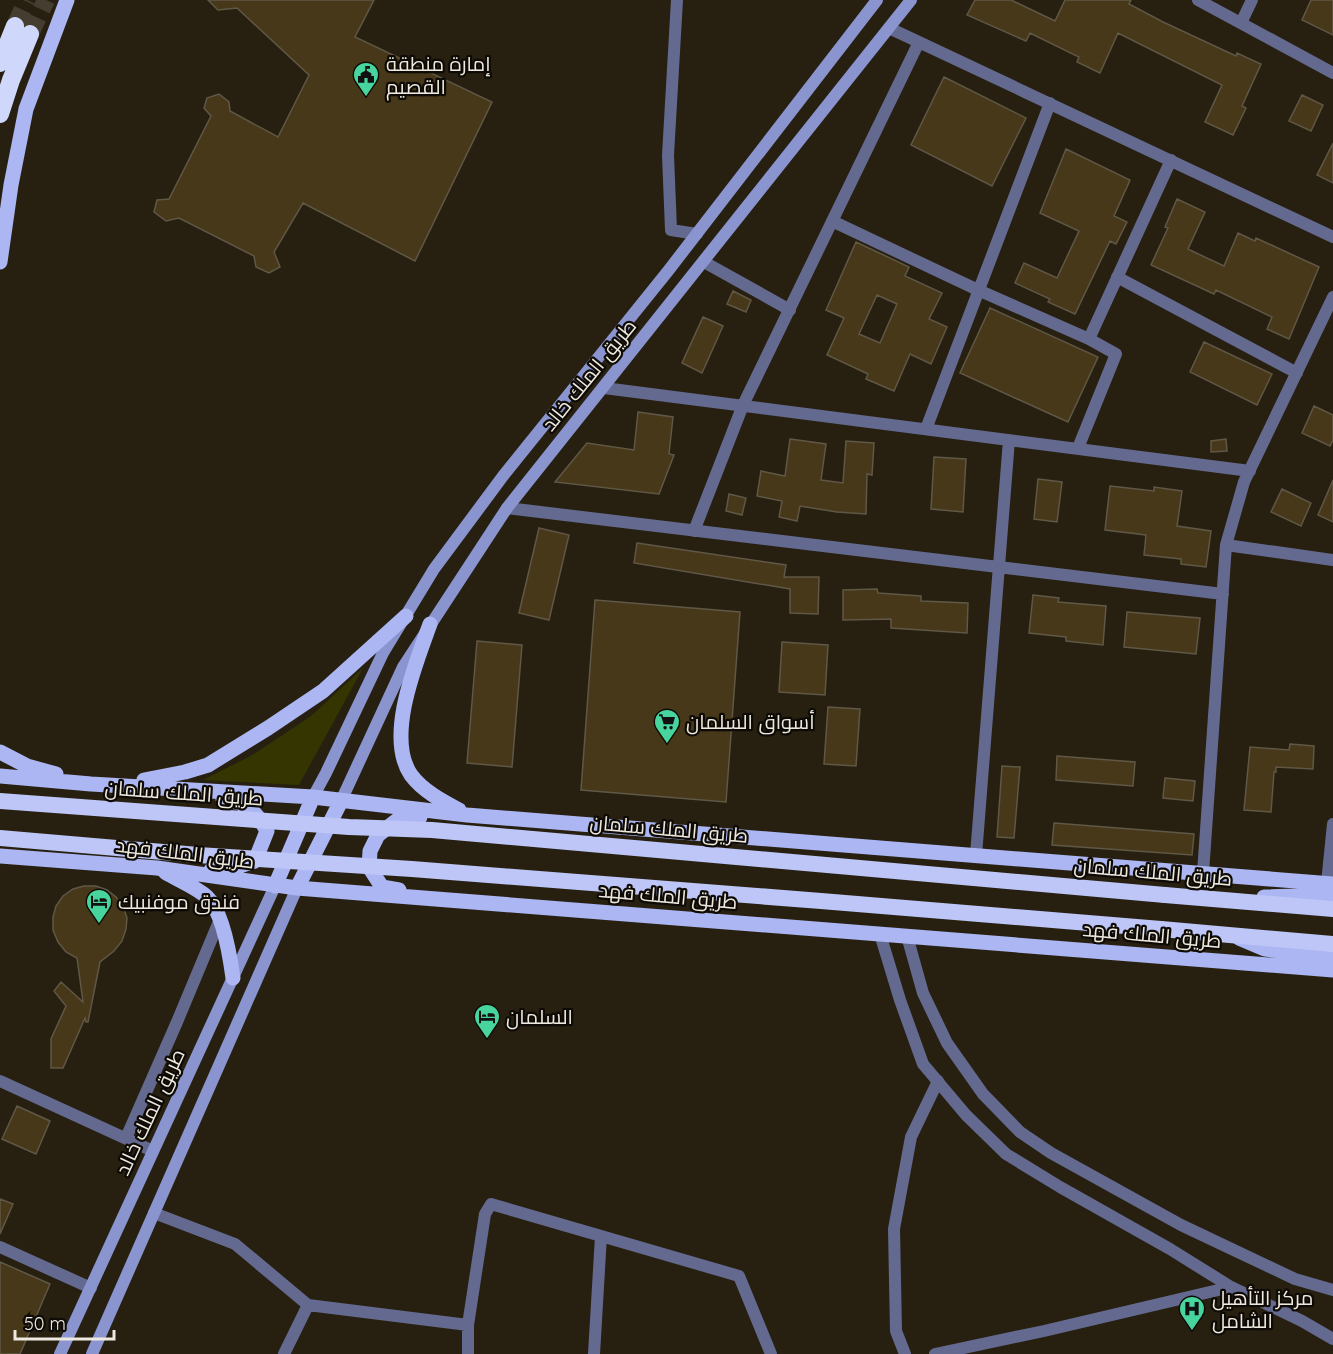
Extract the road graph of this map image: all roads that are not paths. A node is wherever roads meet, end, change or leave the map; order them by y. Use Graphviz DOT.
graph roads {
  1 [pos="67,0"];
  2 [pos="677,0"];
  3 [pos="878,0"];
  4 [pos="911,0"];
  5 [pos="1198,0"];
  6 [pos="1252,0"];
  7 [pos="1241,23"];
  8 [pos="889,28"];
  9 [pos="919,42"];
  10 [pos="0,63"];
  11 [pos="1333,73"];
  12 [pos="1050,103"];
  13 [pos="0,114"];
  14 [pos="1171,160"];
  15 [pos="832,221"];
  16 [pos="697,234"];
  17 [pos="1333,237"];
  18 [pos="704,261"];
  19 [pos="0,262"];
  20 [pos="1117,277"];
  21 [pos="978,290"];
  22 [pos="1333,297"];
  23 [pos="790,309"];
  24 [pos="1089,339"];
  25 [pos="1297,373"];
  26 [pos="604,387"];
  27 [pos="743,405"];
  28 [pos="926,429"];
  29 [pos="1009,440"];
  30 [pos="1078,448"];
  31 [pos="1250,471"];
  32 [pos="507,508"];
  33 [pos="694,531"];
  34 [pos="1226,545"];
  35 [pos="1333,560"];
  36 [pos="999,567"];
  37 [pos="1223,594"];
  38 [pos="406,616"];
  39 [pos="430,624"];
  40 [pos="0,752"];
  41 [pos="0,776"];
  42 [pos="91,784"];
  43 [pos="121,785"];
  44 [pos="313,797"];
  45 [pos="0,801"];
  46 [pos="341,801"];
  47 [pos="464,814"];
  48 [pos="1333,824"];
  49 [pos="0,838"];
  50 [pos="976,855"];
  51 [pos="0,856"];
  52 [pos="157,868"];
  53 [pos="1203,873"];
  54 [pos="275,886"];
  55 [pos="1331,887"];
  56 [pos="297,888"];
  57 [pos="1209,899"];
  58 [pos="453,900"];
  59 [pos="1333,909"];
  60 [pos="220,919"];
  61 [pos="880,934"];
  62 [pos="907,936"];
  63 [pos="1236,937"];
  64 [pos="1333,944"];
  65 [pos="1333,957"];
  66 [pos="1333,970"];
  67 [pos="233,978"];
  68 [pos="0,1081"];
  69 [pos="938,1081"];
  70 [pos="126,1138"];
  71 [pos="153,1151"];
  72 [pos="154,1213"];
  73 [pos="601,1236"];
  74 [pos="0,1247"];
  75 [pos="1231,1287"];
  76 [pos="91,1288"];
  77 [pos="1333,1290"];
  78 [pos="308,1305"];
  79 [pos="468,1325"];
  80 [pos="1333,1340"];
  81 [pos="60,1354"];
  82 [pos="92,1354"];
  83 [pos="284,1354"];
  84 [pos="468,1354"];
  85 [pos="594,1354"];
  86 [pos="771,1354"];
  87 [pos="905,1354"];
  88 [pos="935,1354"];
  1 -- 19 [label="main road"];
  2 -- 16 [label="street"];
  3 -- 16 [label="main road, طريق الملك خالد"];
  4 -- 8 [label="main road, طريق الملك خالد"];
  5 -- 7 [label="street"];
  6 -- 7 [label="street"];
  7 -- 11 [label="street"];
  8 -- 9 [label="street"];
  8 -- 18 [label="main road, طريق الملك خالد"];
  9 -- 12 [label="street"];
  9 -- 15 [label="street"];
  10 -- 13 [label="highway"];
  12 -- 14 [label="street"];
  12 -- 21 [label="street"];
  14 -- 17 [label="street"];
  14 -- 20 [label="street"];
  15 -- 21 [label="street"];
  15 -- 23 [label="street"];
  16 -- 38 [label="main road, طريق الملك خالد"];
  18 -- 23 [label="street"];
  18 -- 26 [label="main road, طريق الملك خالد"];
  20 -- 24 [label="street"];
  20 -- 25 [label="street"];
  21 -- 24 [label="street"];
  21 -- 28 [label="street"];
  22 -- 25 [label="street"];
  23 -- 27 [label="street"];
  24 -- 30 [label="street"];
  25 -- 31 [label="street"];
  26 -- 27 [label="street"];
  26 -- 32 [label="main road, طريق الملك خالد"];
  27 -- 28 [label="street"];
  27 -- 33 [label="street"];
  28 -- 29 [label="street"];
  29 -- 30 [label="street"];
  29 -- 36 [label="street"];
  30 -- 31 [label="street"];
  31 -- 34 [label="street"];
  32 -- 33 [label="street"];
  32 -- 39 [label="main road, طريق الملك خالد"];
  33 -- 36 [label="street"];
  34 -- 35 [label="street"];
  34 -- 37 [label="street"];
  36 -- 37 [label="street"];
  36 -- 50 [label="street"];
  37 -- 53 [label="street"];
  38 -- 43 [label="main road"];
  38 -- 44 [label="main road, طريق الملك خالد"];
  39 -- 46 [label="main road, طريق الملك خالد"];
  39 -- 47 [label="main road"];
  40 -- 42 [label="main road"];
  41 -- 42 [label="main road"];
  42 -- 43 [label="main road"];
  43 -- 44 [label="main road"];
  43 -- 52 [label="main road"];
  44 -- 46 [label="main road"];
  44 -- 54 [label="main road"];
  45 -- 57 [label="highway, طريق الملك سلمان, bridge"];
  46 -- 47 [label="main road"];
  46 -- 56 [label="main road"];
  47 -- 50 [label="main road"];
  47 -- 58 [label="main road"];
  48 -- 55 [label="street"];
  49 -- 63 [label="highway, bridge"];
  50 -- 53 [label="main road"];
  51 -- 52 [label="main road, طريق الملك فهد"];
  52 -- 54 [label="main road, طريق الملك فهد"];
  52 -- 60 [label="main road"];
  53 -- 55 [label="main road"];
  54 -- 56 [label="main road, طريق الملك فهد"];
  54 -- 67 [label="main road, طريق الملك خالد"];
  55 -- 57 [label="main road"];
  56 -- 58 [label="main road, طريق الملك فهد"];
  56 -- 72 [label="main road"];
  57 -- 59 [label="highway, طريق الملك سلمان"];
  58 -- 61 [label="main road, طريق الملك فهد"];
  60 -- 67 [label="main road"];
  60 -- 70 [label="street"];
  61 -- 62 [label="main road, طريق الملك فهد"];
  61 -- 69 [label="street"];
  62 -- 66 [label="main road, طريق الملك فهد"];
  62 -- 77 [label="street"];
  63 -- 64 [label="highway"];
  63 -- 65 [label="main road"];
  67 -- 71 [label="main road, طريق الملك خالد"];
  68 -- 70 [label="street"];
  69 -- 75 [label="street"];
  69 -- 87 [label="street"];
  70 -- 71 [label="street"];
  71 -- 76 [label="main road, طريق الملك خالد"];
  72 -- 78 [label="street"];
  72 -- 82 [label="main road"];
  73 -- 79 [label="street"];
  73 -- 85 [label="street"];
  73 -- 86 [label="street"];
  74 -- 76 [label="street"];
  75 -- 80 [label="street"];
  75 -- 88 [label="street"];
  76 -- 81 [label="main road, طريق الملك خالد"];
  78 -- 79 [label="street"];
  78 -- 83 [label="street"];
  79 -- 84 [label="street"];
}
